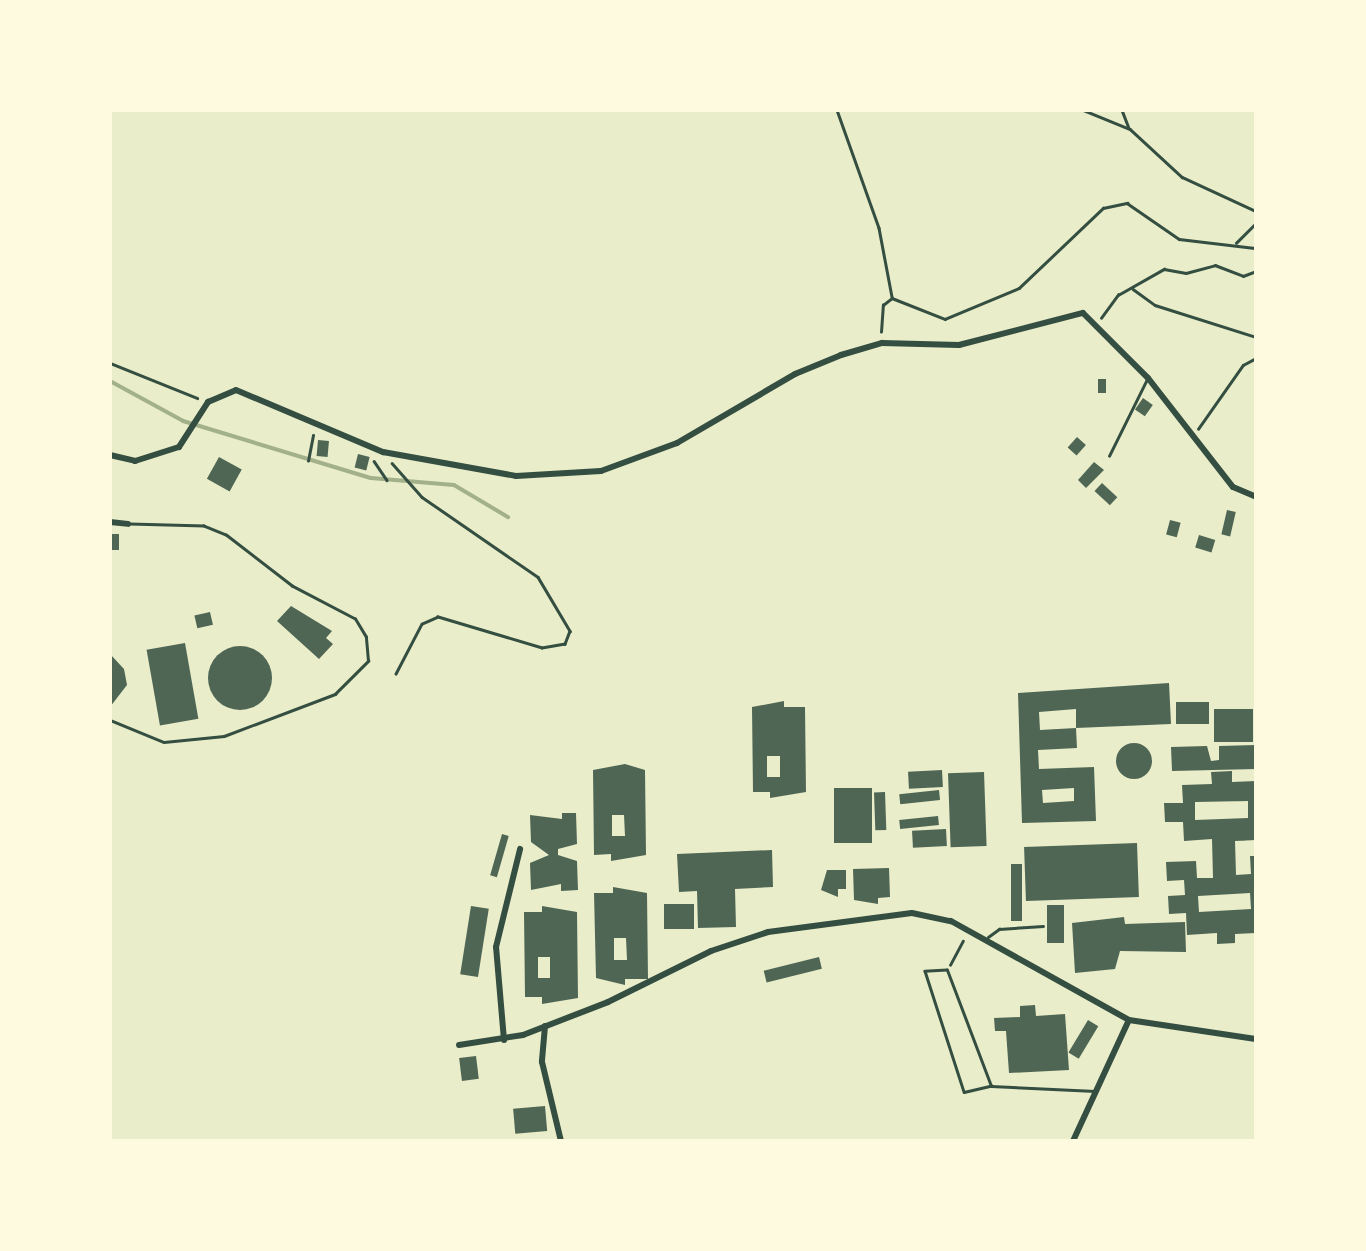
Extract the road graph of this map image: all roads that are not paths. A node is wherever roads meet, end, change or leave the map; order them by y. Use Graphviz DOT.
graph roads {
  1 [pos="1148,378"];
  2 [pos="110,455"];
  3 [pos="1108,456"];
  4 [pos="1256,497"];
  5 [pos="110,522"];
  6 [pos="128,524"];
  7 [pos="110,720"];
  8 [pos="520,849"];
  9 [pos="1043,926"];
  10 [pos="990,943"];
  11 [pos="1129,1020"];
  12 [pos="545,1026"];
  13 [pos="1256,1038"];
  14 [pos="504,1040"];
  15 [pos="459,1044"];
  16 [pos="991,1086"];
  17 [pos="1096,1091"];
  18 [pos="561,1141"];
  19 [pos="1073,1141"];
  1 -- 2 [label="street"];
  1 -- 3 [label="lane"];
  1 -- 4 [label="street"];
  5 -- 6 [label="street"];
  6 -- 7 [label="lane"];
  8 -- 14 [label="street"];
  9 -- 10 [label="lane"];
  10 -- 11 [label="street"];
  10 -- 12 [label="street"];
  11 -- 13 [label="street"];
  11 -- 17 [label="street"];
  12 -- 14 [label="street"];
  12 -- 18 [label="street"];
  14 -- 15 [label="street"];
  16 -- 16 [label="lane"];
  16 -- 17 [label="lane"];
  17 -- 19 [label="street"];
}
